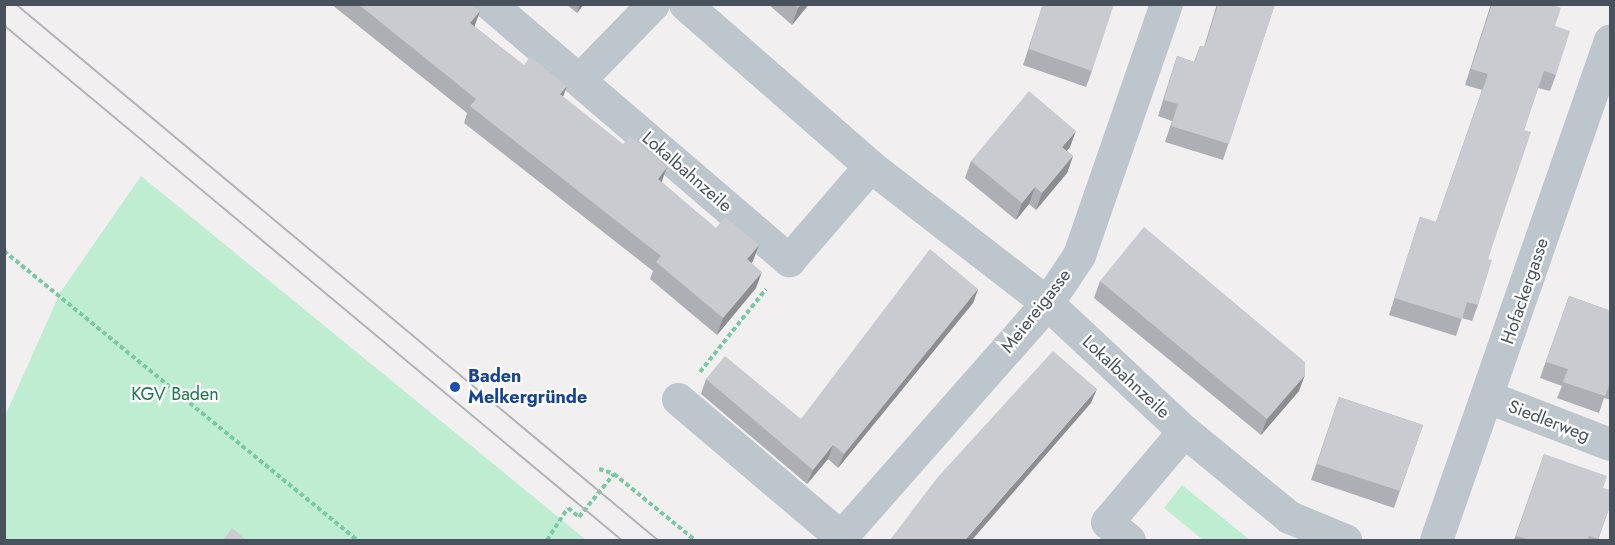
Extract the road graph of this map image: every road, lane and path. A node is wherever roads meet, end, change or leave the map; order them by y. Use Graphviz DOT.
graph roads {
  1 [pos="490,4"];
  2 [pos="653,4"];
  3 [pos="685,4"];
  4 [pos="1166,4"];
  5 [pos="1611,40"];
  6 [pos="579,80"];
  7 [pos="870,166"];
  8 [pos="4,251"];
  9 [pos="789,260"];
  10 [pos="1047,303"];
  11 [pos="1488,397"];
  12 [pos="678,399"];
  13 [pos="1184,431"];
  14 [pos="1611,444"];
  15 [pos="599,469"];
  16 [pos="614,474"];
  17 [pos="842,539"];
  18 [pos="357,540"];
  19 [pos="547,540"];
  20 [pos="694,540"];
  21 [pos="1129,540"];
  22 [pos="1345,540"];
  23 [pos="1436,540"];
  1 -- 6 [label="street, Lokalbahnzeile"];
  2 -- 6 [label="street"];
  3 -- 7 [label="street, Lokalbahnzeile"];
  4 -- 10 [label="street, Meiereigasse"];
  5 -- 11 [label="street, Hofackergasse"];
  6 -- 9 [label="street, Lokalbahnzeile"];
  7 -- 9 [label="street"];
  7 -- 10 [label="street, Lokalbahnzeile"];
  8 -- 18 [label="path"];
  9 -- 12 [label="path"];
  10 -- 13 [label="street, Lokalbahnzeile"];
  10 -- 17 [label="street, Meiereigasse"];
  11 -- 14 [label="street, Siedlerweg"];
  11 -- 23 [label="street, Hofackergasse"];
  12 -- 17 [label="street, Meiereigasse"];
  13 -- 21 [label="street, Lokalbahnzeile"];
  13 -- 22 [label="street, Lokalbahnzeile"];
  15 -- 16 [label="path"];
  16 -- 19 [label="path"];
  16 -- 20 [label="path"];
}
